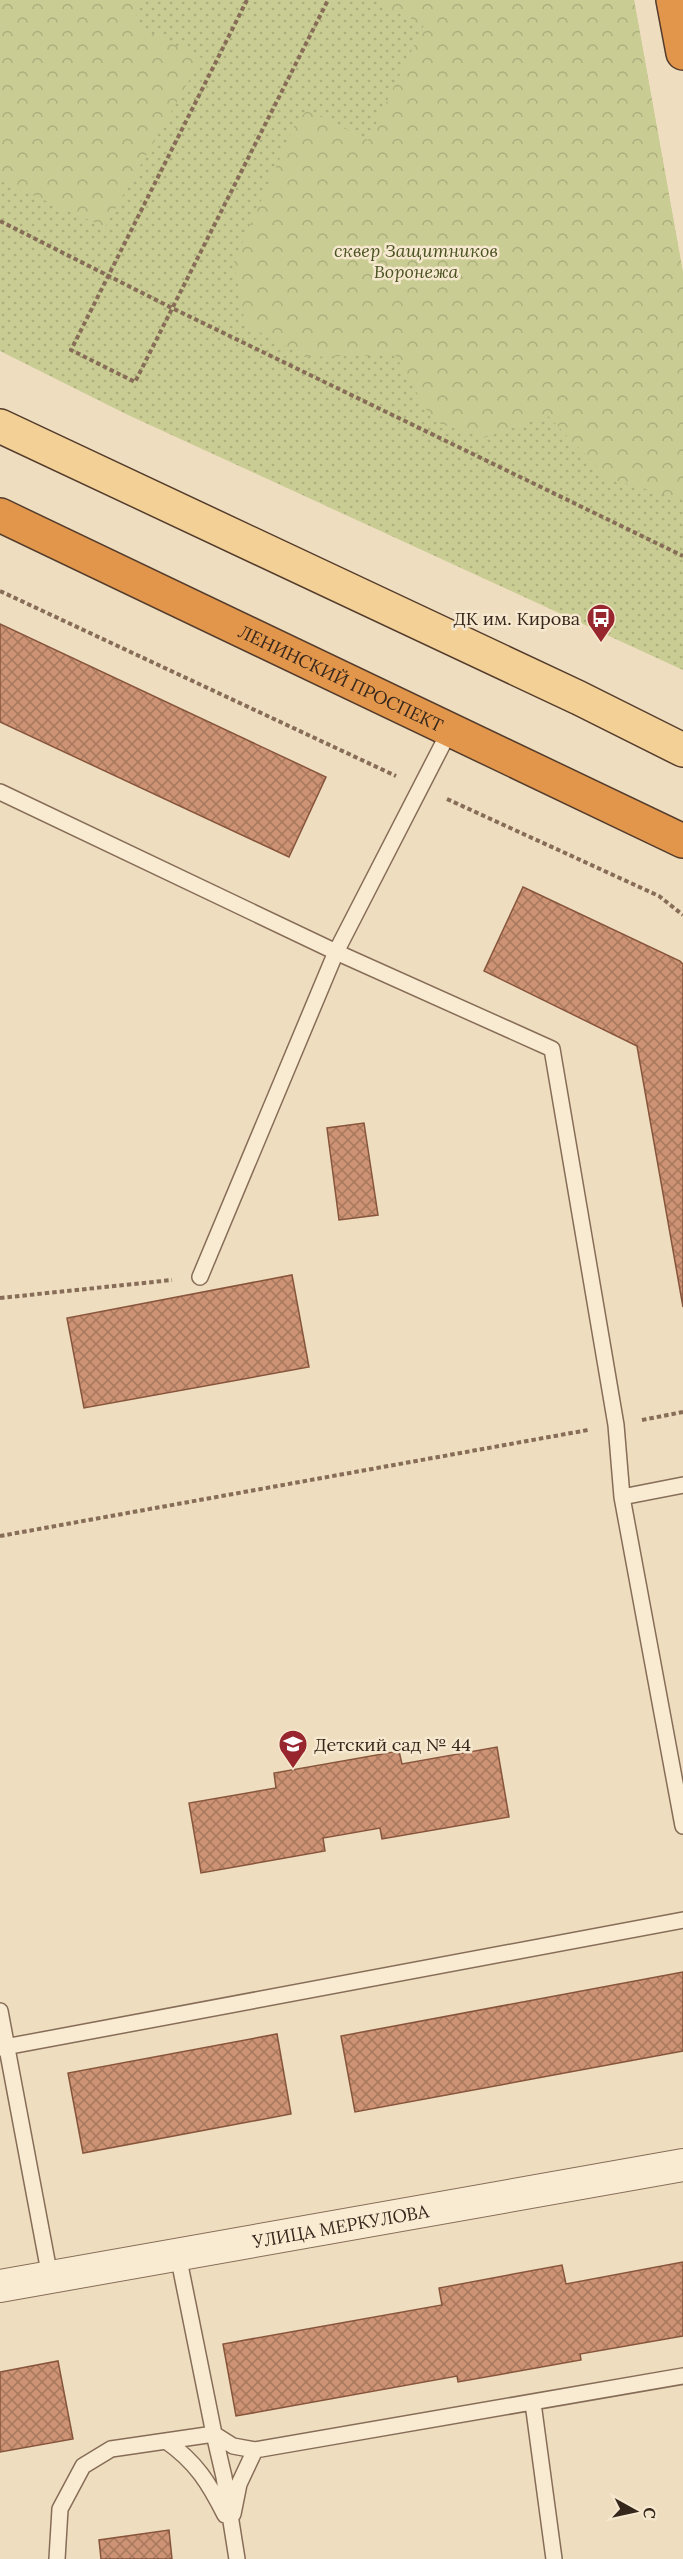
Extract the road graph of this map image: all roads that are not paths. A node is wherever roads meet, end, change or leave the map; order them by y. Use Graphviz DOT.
graph roads {
  1 [pos="673,0"];
  2 [pos="683,53"];
  3 [pos="0,426"];
  4 [pos="0,515"];
  5 [pos="450,730"];
  6 [pos="683,750"];
  7 [pos="0,792"];
  8 [pos="683,841"];
  9 [pos="336,952"];
  10 [pos="200,1277"];
  11 [pos="683,1485"];
  12 [pos="622,1497"];
  13 [pos="683,1826"];
  14 [pos="683,1920"];
  15 [pos="0,2011"];
  16 [pos="3,2048"];
  17 [pos="683,2165"];
  18 [pos="178,2254"];
  19 [pos="50,2277"];
  20 [pos="0,2286"];
  21 [pos="683,2376"];
  22 [pos="533,2403"];
  23 [pos="214,2434"];
  24 [pos="165,2442"];
  25 [pos="255,2450"];
  26 [pos="231,2526"];
  27 [pos="57,2559"];
  28 [pos="237,2559"];
  29 [pos="554,2559"];
  1 -- 2 [label="highway"];
  3 -- 6 [label="main road"];
  4 -- 5 [label="highway, ЛЕНИНСКИЙ ПРОСПЕКТ"];
  5 -- 8 [label="highway, ЛЕНИНСКИЙ ПРОСПЕКТ"];
  5 -- 9 [label="lane"];
  7 -- 9 [label="lane"];
  9 -- 10 [label="lane"];
  9 -- 12 [label="lane"];
  11 -- 12 [label="lane"];
  12 -- 13 [label="lane"];
  14 -- 16 [label="lane"];
  15 -- 16 [label="lane"];
  16 -- 19 [label="lane"];
  17 -- 18 [label="street, УЛИЦА МЕРКУЛОВА"];
  18 -- 19 [label="street, УЛИЦА МЕРКУЛОВА"];
  18 -- 23 [label="lane"];
  19 -- 20 [label="street, УЛИЦА МЕРКУЛОВА"];
  21 -- 22 [label="lane"];
  22 -- 25 [label="lane"];
  22 -- 29 [label="lane"];
  23 -- 24 [label="lane"];
  23 -- 25 [label="lane"];
  23 -- 26 [label="lane"];
  24 -- 26 [label="lane"];
  24 -- 27 [label="lane"];
  25 -- 26 [label="lane"];
  26 -- 28 [label="lane"];
}
